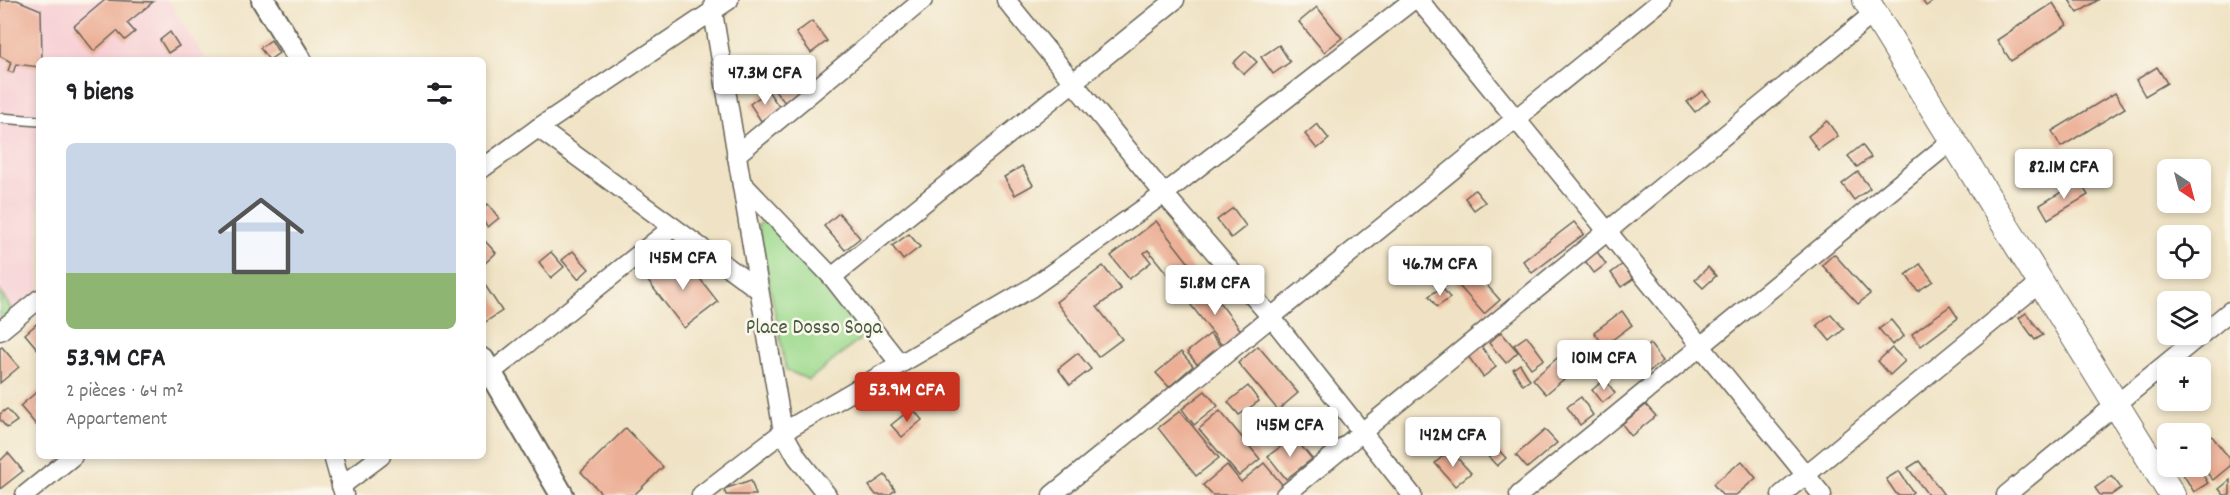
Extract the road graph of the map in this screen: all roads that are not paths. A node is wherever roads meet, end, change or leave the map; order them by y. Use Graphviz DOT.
graph roads {
  1 [pos="263,0"];
  2 [pos="729,0"];
  3 [pos="922,0"];
  4 [pos="1006,0"];
  5 [pos="1175,0"];
  6 [pos="1413,0"];
  7 [pos="1419,0"];
  8 [pos="1662,0"];
  9 [pos="714,6"];
  10 [pos="1870,7"];
  11 [pos="298,57"];
  12 [pos="1074,83"];
  13 [pos="0,118"];
  14 [pos="1516,119"];
  15 [pos="36,121"];
  16 [pos="538,128"];
  17 [pos="1954,139"];
  18 [pos="736,155"];
  19 [pos="486,166"];
  20 [pos="742,183"];
  21 [pos="1164,194"];
  22 [pos="673,227"];
  23 [pos="1607,232"];
  24 [pos="832,277"];
  25 [pos="2041,282"];
  26 [pos="759,290"];
  27 [pos="36,301"];
  28 [pos="2230,311"];
  29 [pos="1271,317"];
  30 [pos="0,331"];
  31 [pos="1701,347"];
  32 [pos="900,364"];
  33 [pos="486,371"];
  34 [pos="2117,404"];
  35 [pos="783,432"];
  36 [pos="1361,432"];
  37 [pos="69,459"];
  38 [pos="334,459"];
  39 [pos="378,459"];
  40 [pos="1806,475"];
  41 [pos="343,491"];
  42 [pos="26,495"];
  43 [pos="562,495"];
  44 [pos="701,495"];
  45 [pos="827,495"];
  46 [pos="1052,495"];
  47 [pos="1285,495"];
  48 [pos="1412,495"];
  49 [pos="1519,495"];
  50 [pos="1781,495"];
  51 [pos="1822,495"];
  52 [pos="2006,495"];
  53 [pos="2172,495"];
  1 -- 11 [label="street"];
  2 -- 9 [label="street"];
  3 -- 18 [label="street"];
  4 -- 12 [label="street"];
  5 -- 12 [label="street"];
  6 -- 21 [label="street"];
  7 -- 14 [label="street"];
  8 -- 14 [label="street"];
  9 -- 16 [label="street"];
  9 -- 18 [label="street"];
  10 -- 17 [label="main road"];
  10 -- 23 [label="street"];
  12 -- 21 [label="street"];
  12 -- 24 [label="street"];
  13 -- 15 [label="lane"];
  14 -- 23 [label="street"];
  14 -- 29 [label="street"];
  16 -- 19 [label="street"];
  16 -- 22 [label="street"];
  17 -- 25 [label="main road"];
  17 -- 31 [label="street"];
  18 -- 20 [label="street"];
  20 -- 24 [label="street"];
  20 -- 26 [label="street"];
  21 -- 29 [label="street"];
  21 -- 32 [label="street"];
  22 -- 26 [label="street"];
  22 -- 33 [label="street"];
  23 -- 31 [label="street"];
  23 -- 36 [label="street"];
  24 -- 32 [label="street"];
  25 -- 34 [label="main road"];
  25 -- 40 [label="street"];
  26 -- 35 [label="street"];
  27 -- 30 [label="street"];
  28 -- 34 [label="street"];
  29 -- 36 [label="street"];
  29 -- 46 [label="street"];
  31 -- 40 [label="street"];
  31 -- 49 [label="street"];
  32 -- 35 [label="street"];
  33 -- 43 [label="street"];
  34 -- 52 [label="street"];
  34 -- 53 [label="main road"];
  35 -- 44 [label="street"];
  35 -- 45 [label="street"];
  36 -- 47 [label="street"];
  36 -- 48 [label="street"];
  37 -- 42 [label="street"];
  38 -- 41 [label="street"];
  39 -- 41 [label="street"];
  40 -- 50 [label="street"];
  40 -- 51 [label="street"];
}
